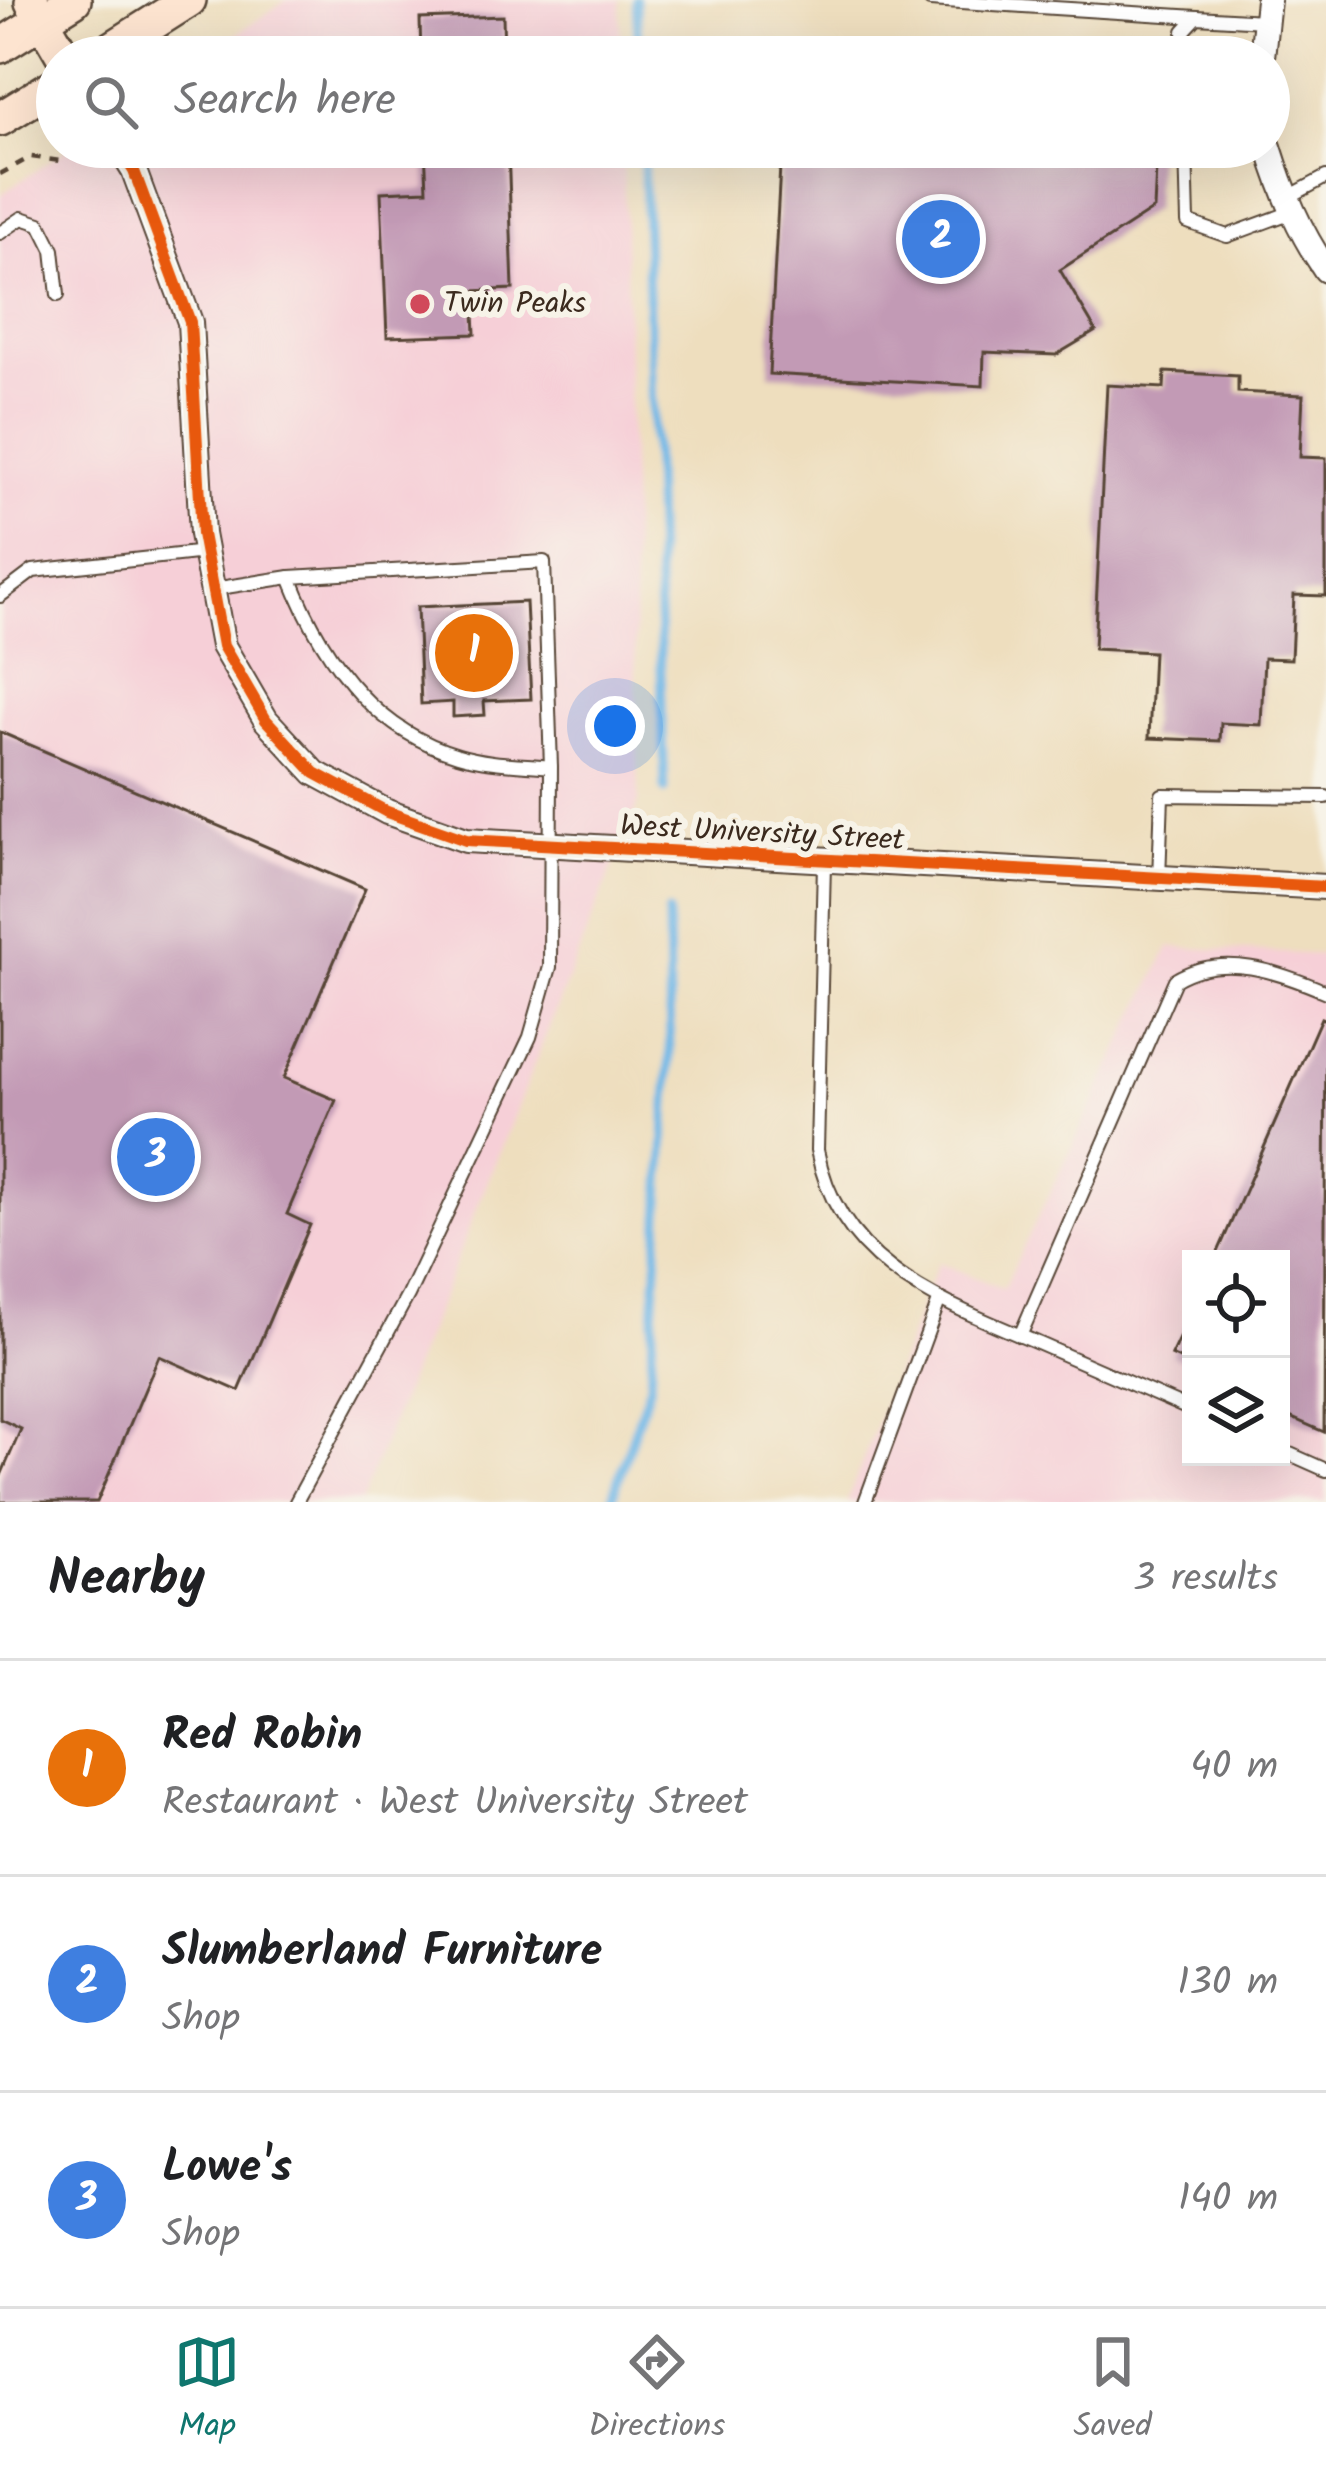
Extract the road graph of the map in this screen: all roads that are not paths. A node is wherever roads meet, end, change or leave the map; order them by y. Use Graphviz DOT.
graph roads {
  1 [pos="74,0"];
  2 [pos="189,0"];
  3 [pos="930,0"];
  4 [pos="36,10"];
  5 [pos="1266,11"];
  6 [pos="1197,17"];
  7 [pos="51,36"];
  8 [pos="132,36"];
  9 [pos="1184,36"];
  10 [pos="0,46"];
  11 [pos="36,97"];
  12 [pos="0,119"];
  13 [pos="132,168"];
  14 [pos="1187,168"];
  15 [pos="1276,168"];
  16 [pos="1326,177"];
  17 [pos="1288,205"];
  18 [pos="0,233"];
  19 [pos="1326,270"];
  20 [pos="58,295"];
  21 [pos="205,552"];
  22 [pos="290,577"];
  23 [pos="212,589"];
  24 [pos="0,596"];
  25 [pos="551,767"];
  26 [pos="1326,797"];
  27 [pos="551,847"];
  28 [pos="824,862"];
  29 [pos="1159,879"];
  30 [pos="1326,887"];
  31 [pos="1326,992"];
  32 [pos="939,1301"];
  33 [pos="1020,1336"];
  34 [pos="1182,1406"];
  35 [pos="1290,1454"];
  36 [pos="1326,1470"];
  37 [pos="296,1502"];
  38 [pos="865,1502"];
  1 -- 4 [label="main road"];
  2 -- 8 [label="main road"];
  3 -- 6 [label="lane"];
  4 -- 7 [label="main road"];
  4 -- 10 [label="main road"];
  5 -- 6 [label="lane"];
  6 -- 9 [label="lane"];
  11 -- 12 [label="main road"];
  13 -- 21 [label="street, West University Street"];
  14 -- 17 [label="lane"];
  15 -- 17 [label="street"];
  16 -- 17 [label="lane"];
  17 -- 19 [label="street"];
  18 -- 20 [label="lane"];
  21 -- 23 [label="street, West University Street"];
  21 -- 24 [label="lane"];
  22 -- 23 [label="lane"];
  22 -- 25 [label="lane"];
  22 -- 25 [label="lane"];
  23 -- 27 [label="street, West University Street"];
  25 -- 27 [label="lane"];
  26 -- 29 [label="lane"];
  27 -- 28 [label="street, West University Street"];
  27 -- 37 [label="lane"];
  28 -- 29 [label="street, West University Street"];
  28 -- 32 [label="lane"];
  29 -- 30 [label="street, West University Street"];
  31 -- 33 [label="lane"];
  32 -- 33 [label="lane"];
  32 -- 38 [label="lane"];
  33 -- 34 [label="lane"];
  35 -- 36 [label="lane"];
}
